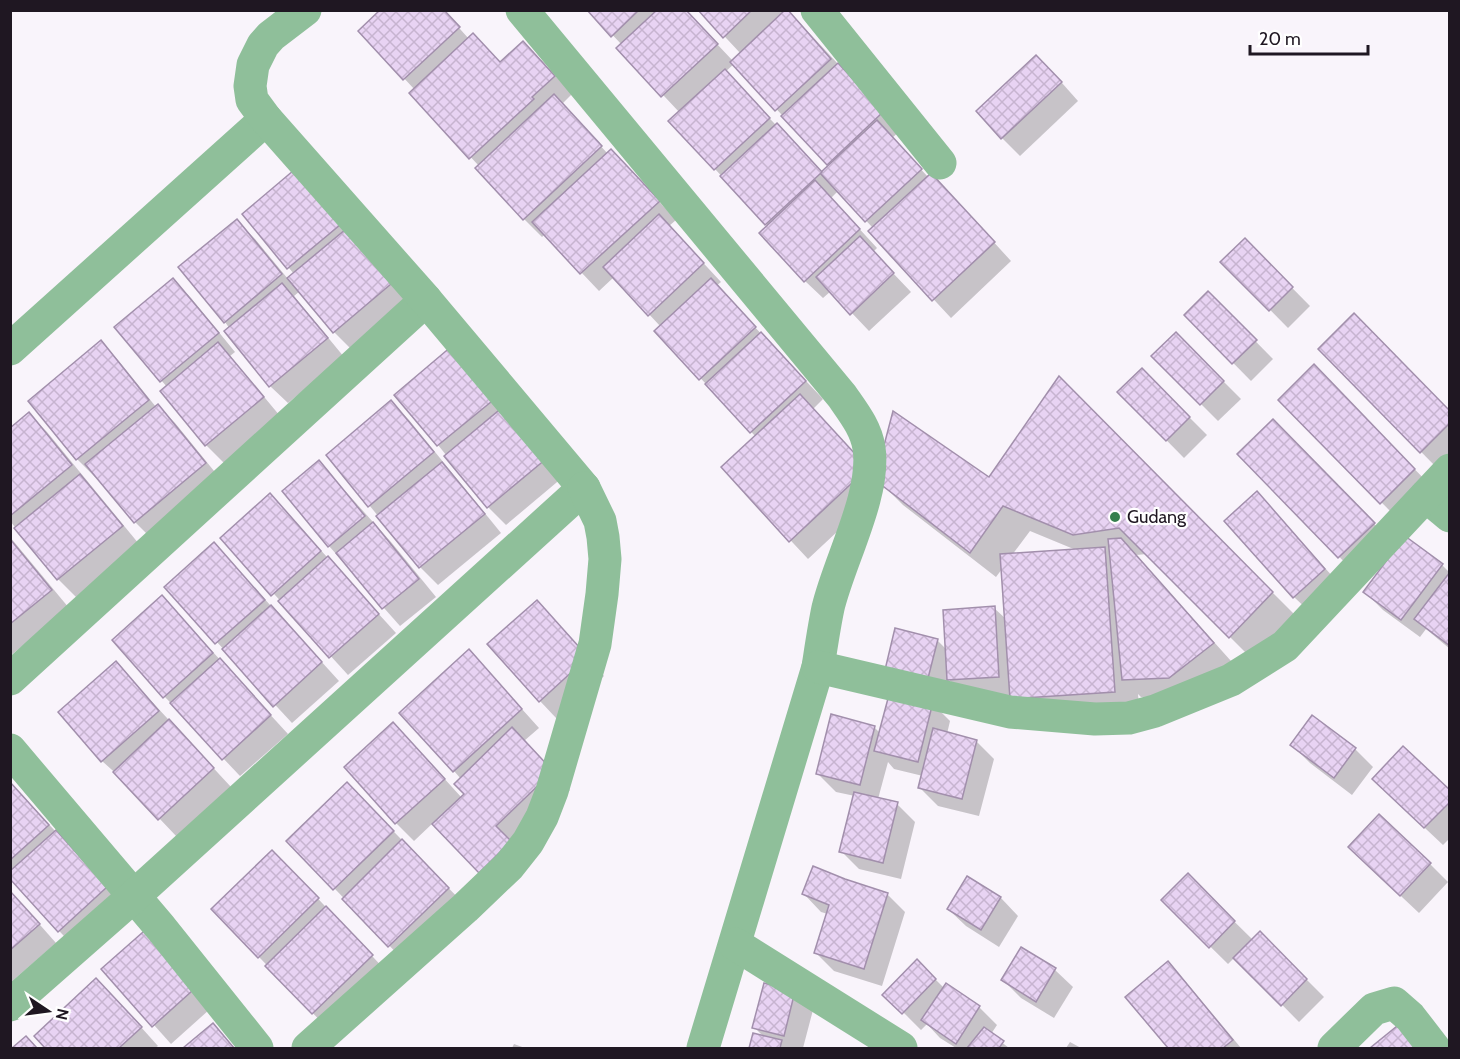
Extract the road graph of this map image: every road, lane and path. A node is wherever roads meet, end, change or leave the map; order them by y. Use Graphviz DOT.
graph roads {
  1 [pos="305,10"];
  2 [pos="522,10"];
  3 [pos="817,10"];
  4 [pos="266,119"];
  5 [pos="940,163"];
  6 [pos="426,300"];
  7 [pos="10,349"];
  8 [pos="1449,470"];
  9 [pos="584,488"];
  10 [pos="1438,506"];
  11 [pos="818,667"];
  12 [pos="10,679"];
  13 [pos="10,750"];
  14 [pos="134,897"];
  15 [pos="735,944"];
  16 [pos="10,1005"];
  17 [pos="256,1048"];
  18 [pos="308,1048"];
  19 [pos="703,1048"];
  20 [pos="901,1048"];
  21 [pos="1334,1048"];
  22 [pos="1434,1048"];
  1 -- 4 [label="street"];
  2 -- 11 [label="street"];
  3 -- 5 [label="street"];
  4 -- 6 [label="street"];
  4 -- 7 [label="street"];
  6 -- 9 [label="street"];
  6 -- 12 [label="street"];
  8 -- 10 [label="street"];
  9 -- 14 [label="street"];
  9 -- 18 [label="street"];
  10 -- 11 [label="street"];
  11 -- 15 [label="street"];
  13 -- 14 [label="street"];
  14 -- 16 [label="street"];
  14 -- 17 [label="street"];
  15 -- 19 [label="street"];
  15 -- 20 [label="street"];
  21 -- 22 [label="street"];
}
